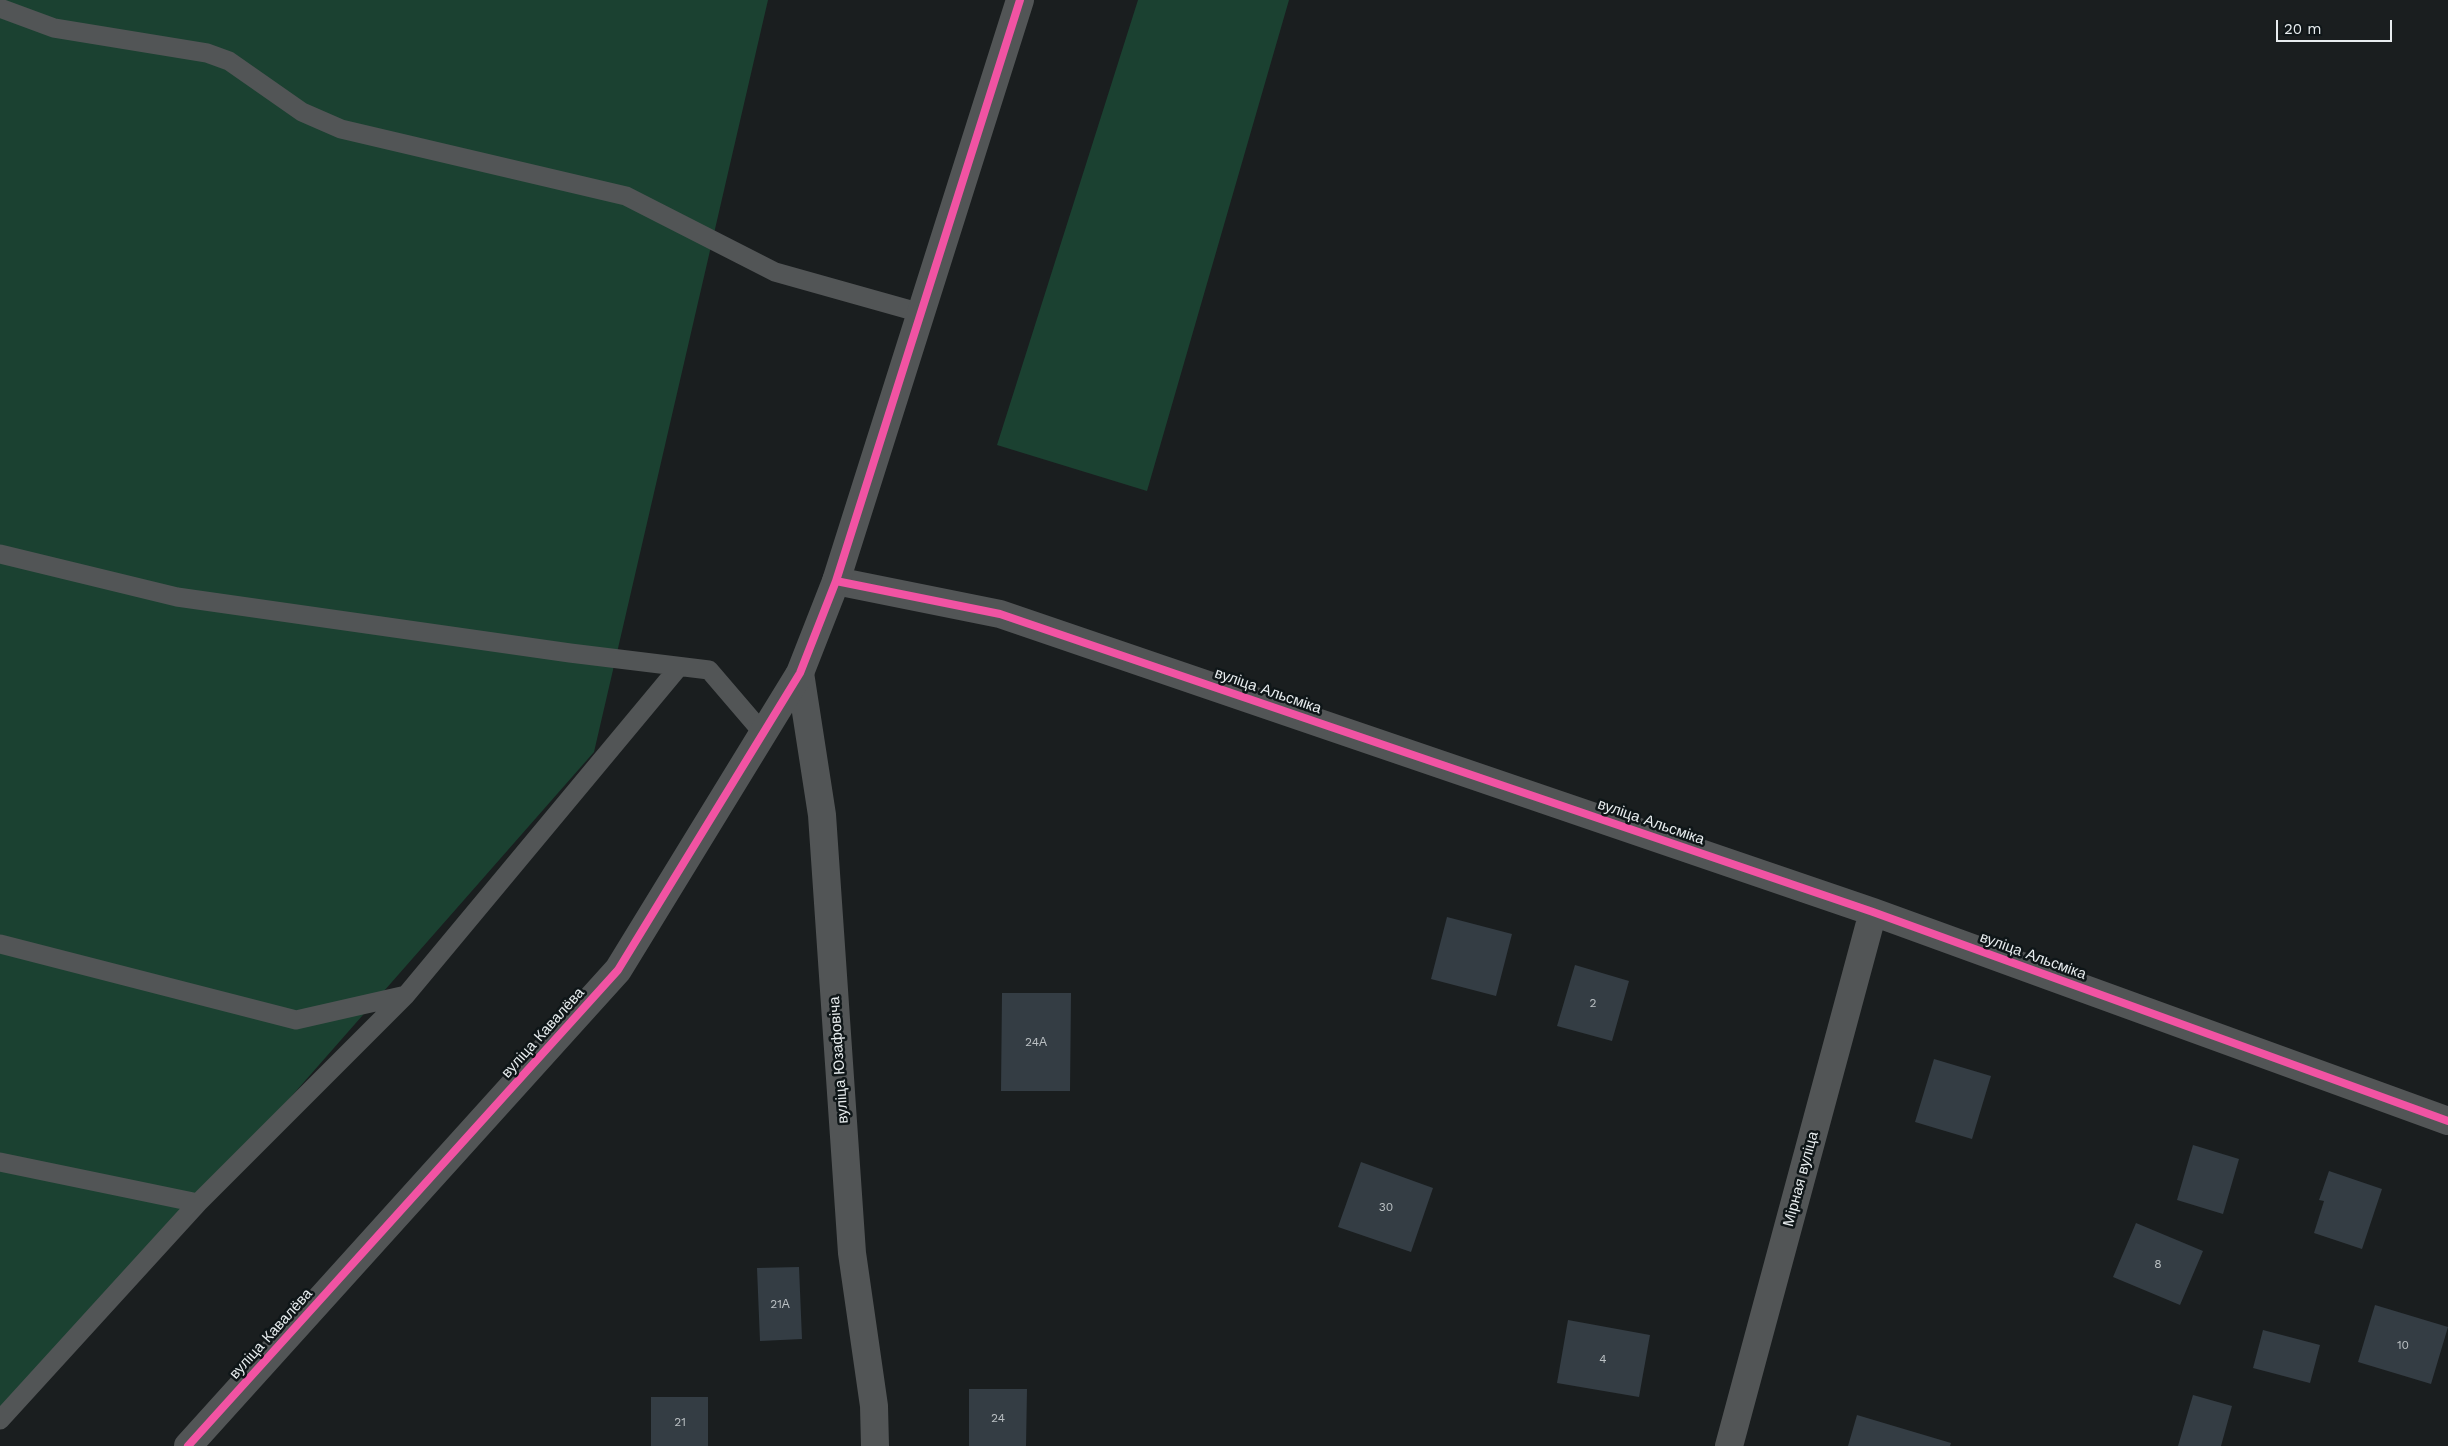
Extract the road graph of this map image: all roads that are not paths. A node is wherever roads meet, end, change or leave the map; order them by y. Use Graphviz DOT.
graph roads {
  1 [pos="1020,0"];
  2 [pos="0,8"];
  3 [pos="921,313"];
  4 [pos="0,554"];
  5 [pos="836,581"];
  6 [pos="679,666"];
  7 [pos="800,673"];
  8 [pos="763,734"];
  9 [pos="1873,912"];
  10 [pos="0,944"];
  11 [pos="406,995"];
  12 [pos="2448,1121"];
  13 [pos="0,1162"];
  14 [pos="198,1203"];
  15 [pos="0,1420"];
  16 [pos="188,1446"];
  17 [pos="875,1446"];
  18 [pos="1729,1446"];
  1 -- 3 [label="street, вуліца Кавалёва"];
  2 -- 3 [label="lane"];
  3 -- 5 [label="street, вуліца Кавалёва"];
  4 -- 6 [label="lane"];
  5 -- 7 [label="street, вуліца Кавалёва"];
  5 -- 9 [label="street, вуліца Альсміка"];
  6 -- 8 [label="lane"];
  6 -- 11 [label="lane"];
  7 -- 8 [label="street, вуліца Кавалёва"];
  7 -- 17 [label="street, вуліца Юзафовіча"];
  8 -- 16 [label="street, вуліца Кавалёва"];
  9 -- 12 [label="street, вуліца Альсміка"];
  9 -- 18 [label="street, Мірная вуліца"];
  10 -- 11 [label="lane"];
  11 -- 14 [label="lane"];
  13 -- 14 [label="lane"];
  14 -- 15 [label="lane"];
}
